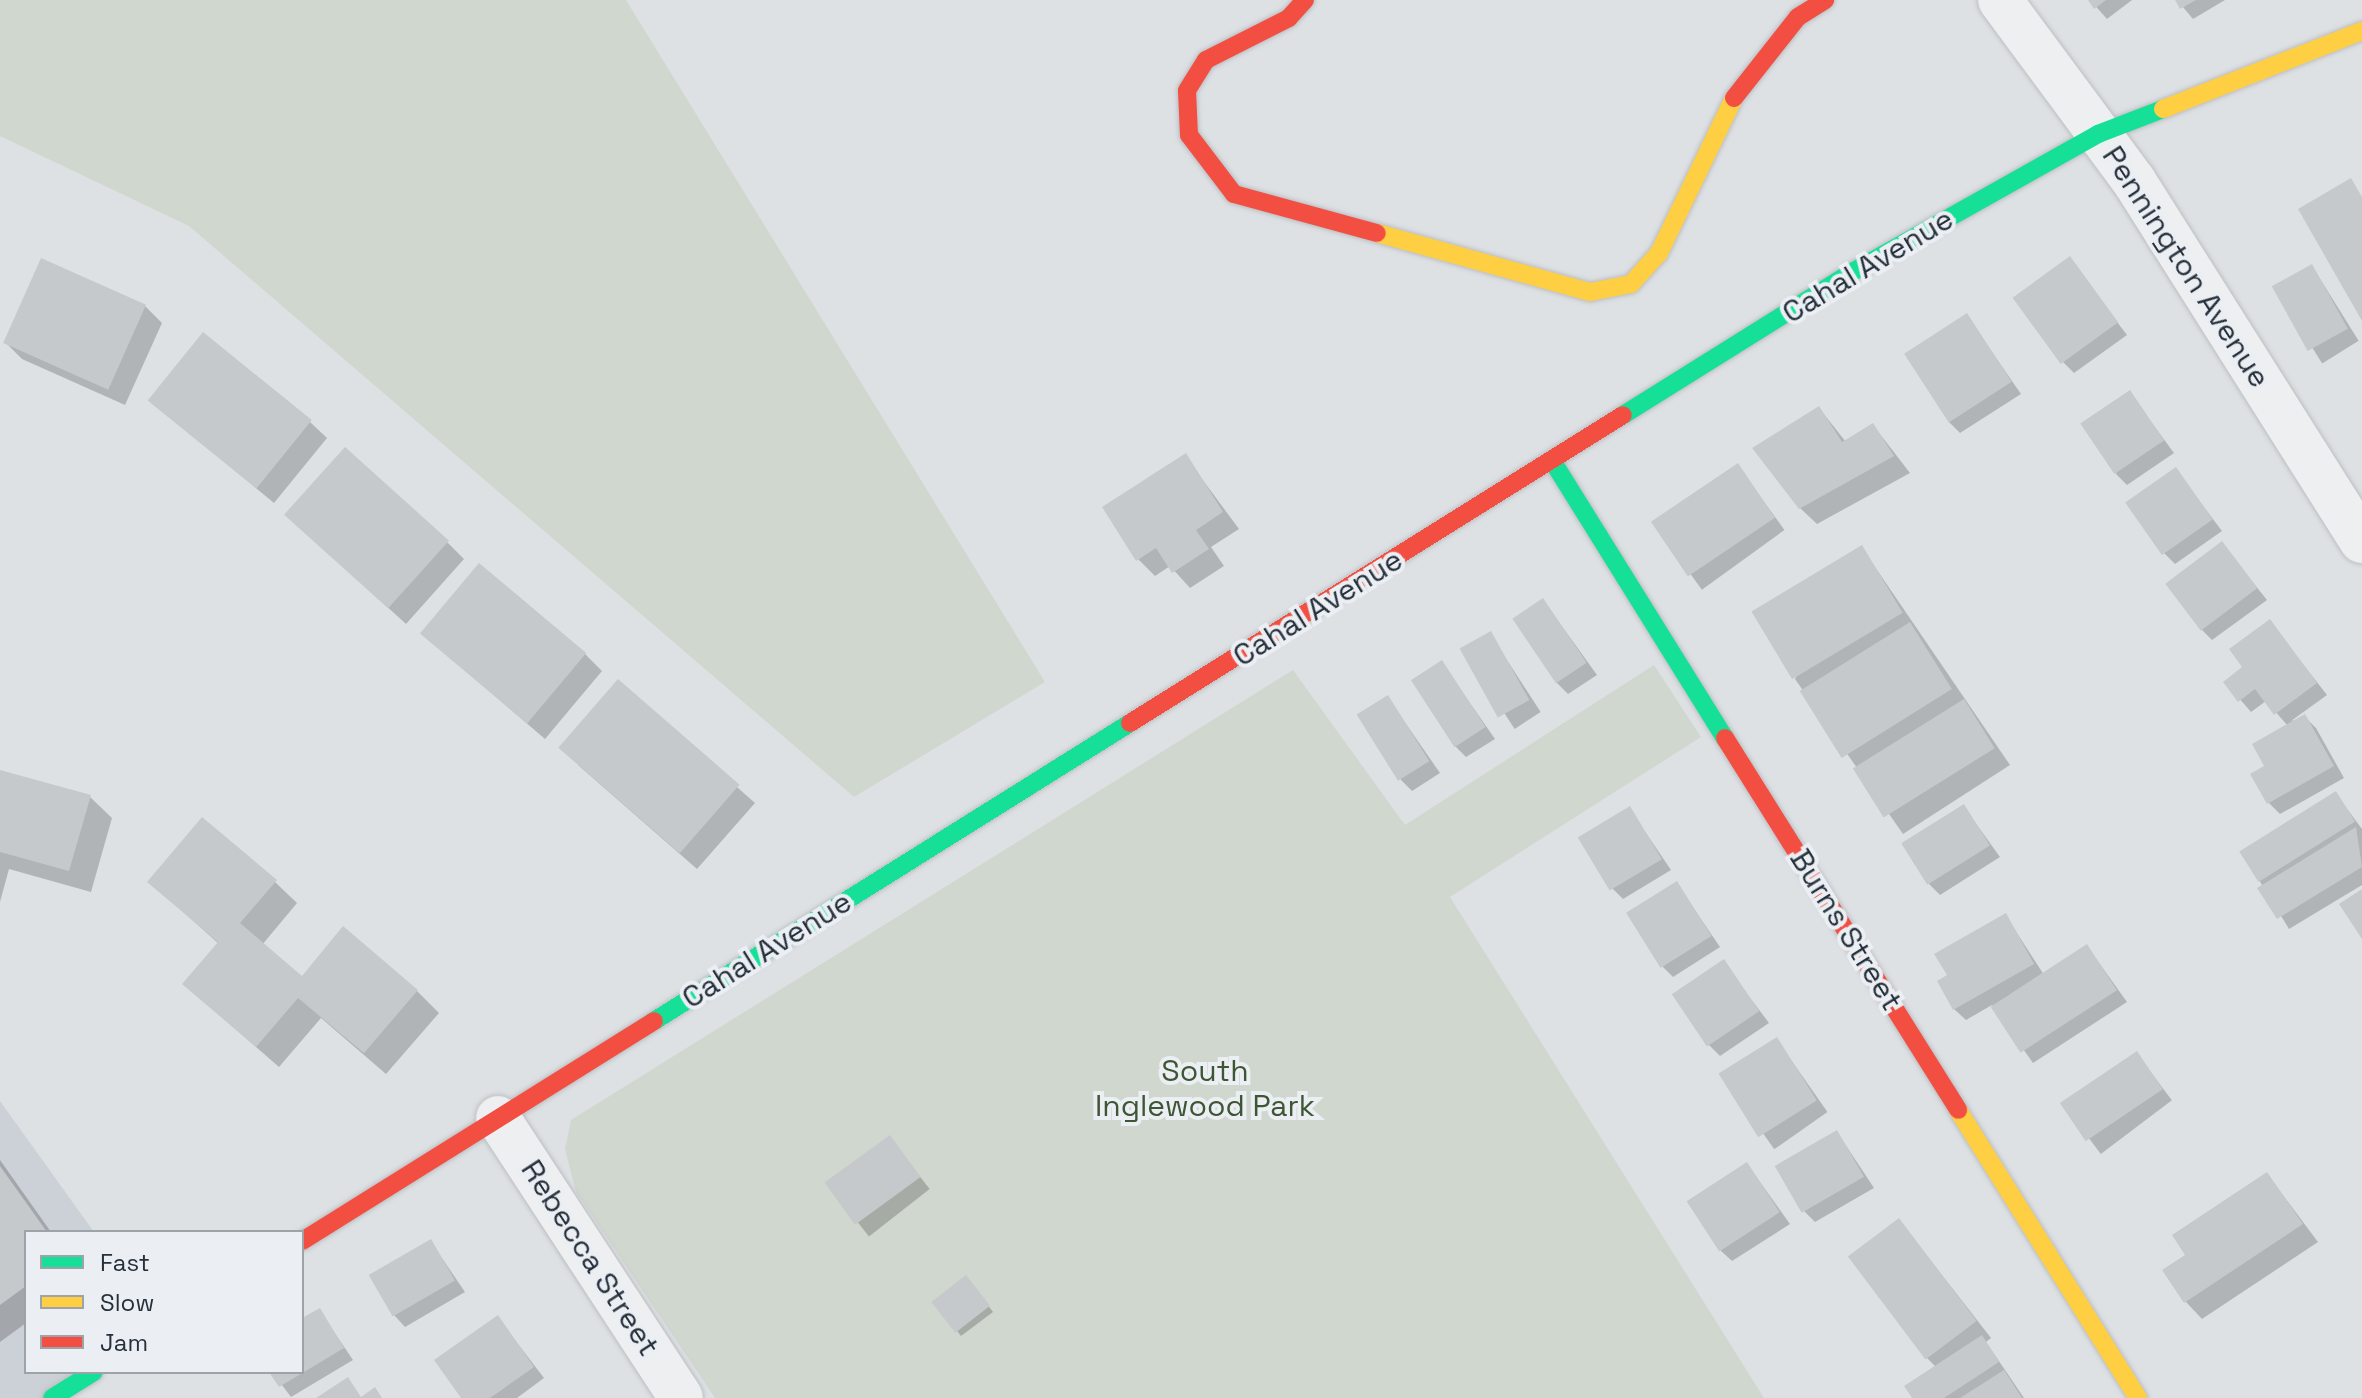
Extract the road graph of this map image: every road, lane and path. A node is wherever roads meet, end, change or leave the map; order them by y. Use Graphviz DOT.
graph roads {
  1 [pos="1305,0"];
  2 [pos="1825,0"];
  3 [pos="2000,0"];
  4 [pos="2362,31"];
  5 [pos="2098,134"];
  6 [pos="1553,462"];
  7 [pos="2362,541"];
  8 [pos="498,1118"];
  9 [pos="304,1240"];
  10 [pos="91,1374"];
  11 [pos="52,1398"];
  12 [pos="681,1398"];
  13 [pos="2138,1398"];
  1 -- 2 [label="street"];
  3 -- 5 [label="street, Pennington Avenue"];
  4 -- 5 [label="street, Cahal Avenue"];
  5 -- 6 [label="street, Cahal Avenue"];
  5 -- 7 [label="street, Pennington Avenue"];
  6 -- 8 [label="street, Cahal Avenue"];
  6 -- 13 [label="street, Burns Street"];
  8 -- 9 [label="street, Cahal Avenue"];
  8 -- 12 [label="street, Rebecca Street"];
  10 -- 11 [label="street"];
}
